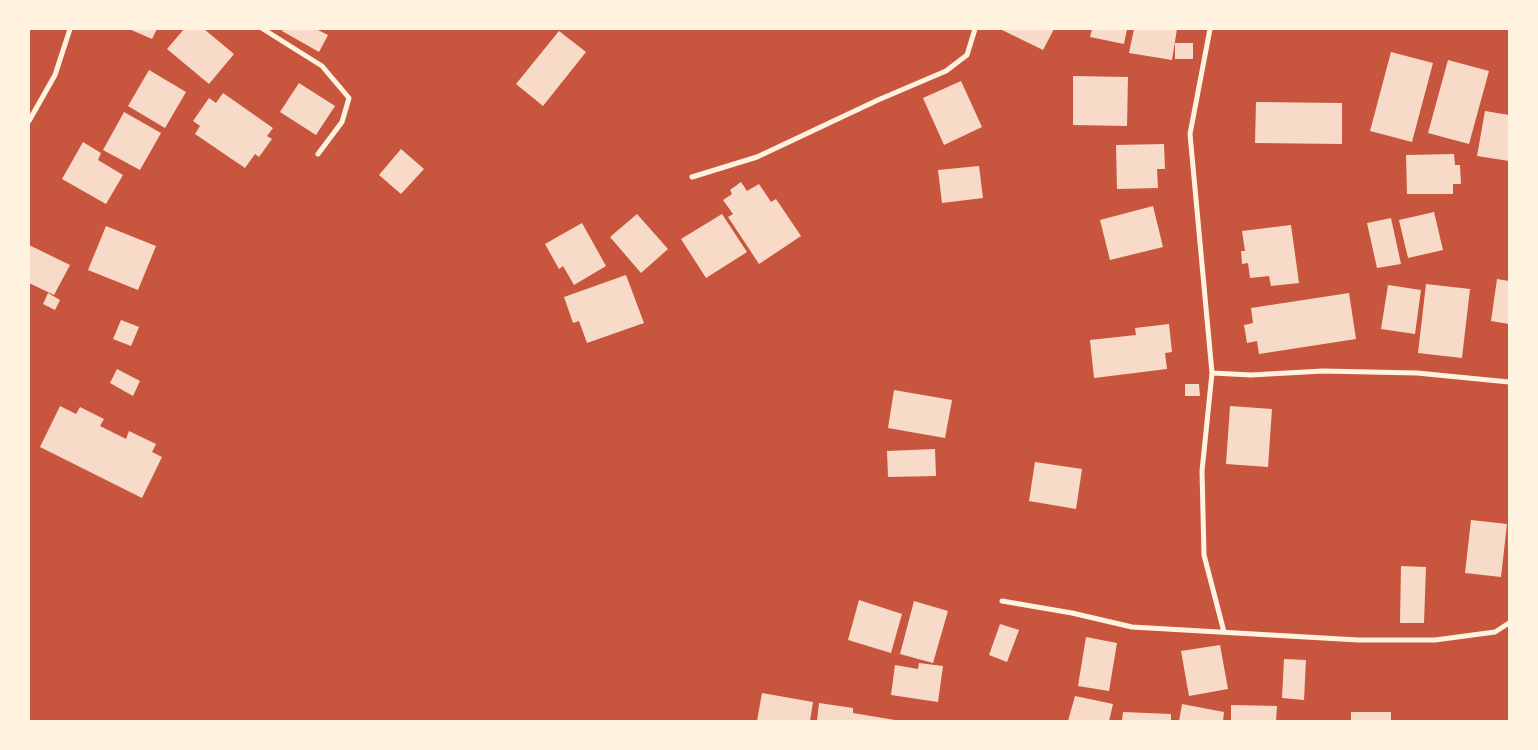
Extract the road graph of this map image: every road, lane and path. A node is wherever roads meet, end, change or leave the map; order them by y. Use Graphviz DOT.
graph roads {
  1 [pos="70,29"];
  2 [pos="263,29"];
  3 [pos="976,29"];
  4 [pos="1210,29"];
  5 [pos="29,121"];
  6 [pos="318,154"];
  7 [pos="692,178"];
  8 [pos="1212,372"];
  9 [pos="1509,382"];
  10 [pos="1002,601"];
  11 [pos="1509,623"];
  12 [pos="1224,632"];
  1 -- 5 [label="street"];
  2 -- 6 [label="street"];
  3 -- 7 [label="street"];
  4 -- 8 [label="street"];
  8 -- 9 [label="street"];
  8 -- 12 [label="street"];
  10 -- 12 [label="street"];
  11 -- 12 [label="street"];
}
